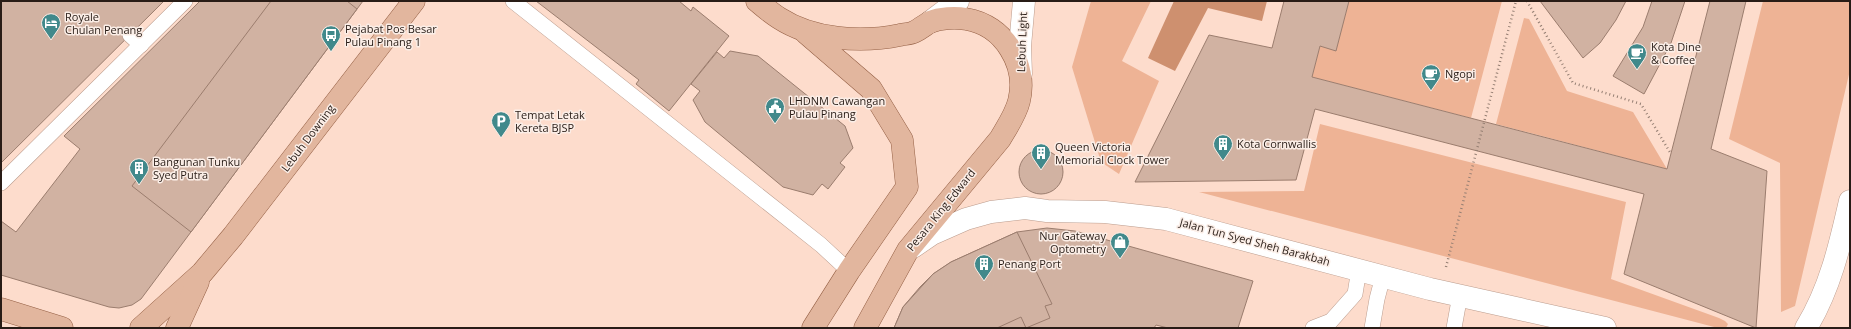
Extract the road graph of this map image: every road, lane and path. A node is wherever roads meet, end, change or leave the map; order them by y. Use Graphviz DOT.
graph roads {
  1 [pos="185,1"];
  2 [pos="513,1"];
  3 [pos="757,1"];
  4 [pos="958,1"];
  5 [pos="1024,1"];
  6 [pos="1516,1"];
  7 [pos="1527,1"];
  8 [pos="406,4"];
  9 [pos="922,27"];
  10 [pos="802,29"];
  11 [pos="1022,83"];
  12 [pos="1671,154"];
  13 [pos="1,183"];
  14 [pos="1850,202"];
  15 [pos="908,250"];
  16 [pos="1359,269"];
  17 [pos="849,271"];
  18 [pos="202,273"];
  19 [pos="1383,276"];
  20 [pos="1450,293"];
  21 [pos="1,308"];
  22 [pos="1598,327"];
  23 [pos="62,328"];
  24 [pos="141,328"];
  25 [pos="177,328"];
  26 [pos="813,328"];
  27 [pos="865,328"];
  28 [pos="1313,328"];
  29 [pos="1372,328"];
  30 [pos="1454,328"];
  31 [pos="1806,328"];
  1 -- 13 [label="lane"];
  2 -- 17 [label="lane"];
  3 -- 10 [label="main road"];
  4 -- 9 [label="street"];
  5 -- 11 [label="street, Lebuh Light"];
  6 -- 20 [label="path"];
  7 -- 12 [label="path"];
  8 -- 18 [label="main road, Lebuh Downing"];
  9 -- 10 [label="main road"];
  9 -- 11 [label="main road"];
  10 -- 17 [label="main road"];
  11 -- 15 [label="main road, Pesara King Edward"];
  14 -- 31 [label="street"];
  15 -- 16 [label="street, Jalan Tun Syed Sheh Barakbah"];
  15 -- 27 [label="main road, Pesara King Edward"];
  16 -- 19 [label="street, Jalan Tun Syed Sheh Barakbah"];
  16 -- 28 [label="lane"];
  17 -- 26 [label="main road"];
  18 -- 24 [label="main road, Lebuh Downing"];
  18 -- 25 [label="main road, Lebuh Downing"];
  19 -- 20 [label="street, Jalan Tun Syed Sheh Barakbah"];
  19 -- 29 [label="lane"];
  20 -- 22 [label="street, Jalan Tun Syed Sheh Barakbah"];
  20 -- 30 [label="lane"];
  21 -- 23 [label="main road"];
}
